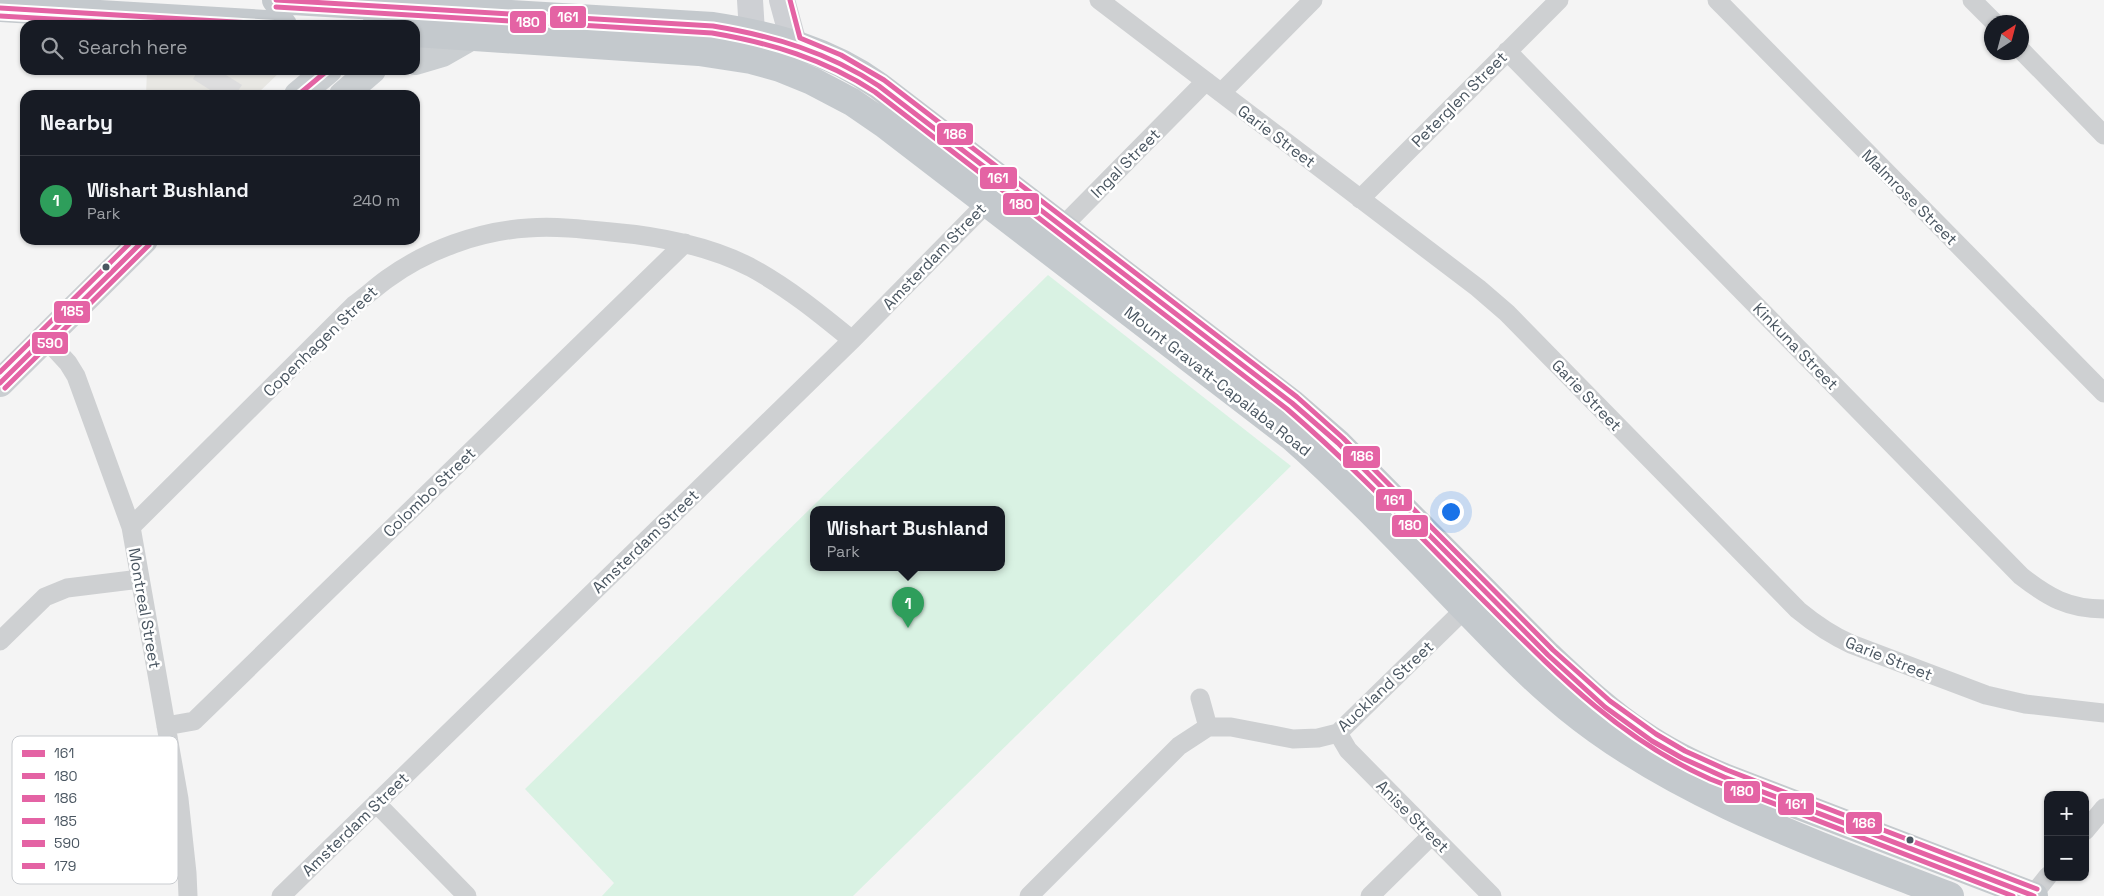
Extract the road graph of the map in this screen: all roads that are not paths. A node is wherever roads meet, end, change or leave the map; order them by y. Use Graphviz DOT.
graph roads {
  1 [pos="276,0"];
  2 [pos="750,0"];
  3 [pos="782,0"];
  4 [pos="1099,0"];
  5 [pos="1313,0"];
  6 [pos="1559,0"];
  7 [pos="1717,0"];
  8 [pos="1972,0"];
  9 [pos="334,2"];
  10 [pos="399,3"];
  11 [pos="496,7"];
  12 [pos="0,8"];
  13 [pos="428,11"];
  14 [pos="1987,15"];
  15 [pos="193,20"];
  16 [pos="381,20"];
  17 [pos="752,32"];
  18 [pos="420,33"];
  19 [pos="470,37"];
  20 [pos="794,44"];
  21 [pos="1507,51"];
  22 [pos="2029,58"];
  23 [pos="420,60"];
  24 [pos="780,68"];
  25 [pos="379,75"];
  26 [pos="1206,81"];
  27 [pos="358,82"];
  28 [pos="1221,93"];
  29 [pos="2104,135"];
  30 [pos="1004,181"];
  31 [pos="1360,199"];
  32 [pos="987,202"];
  33 [pos="1063,226"];
  34 [pos="684,243"];
  35 [pos="139,245"];
  36 [pos="1043,246"];
  37 [pos="45,338"];
  38 [pos="852,340"];
  39 [pos="0,383"];
  40 [pos="2104,393"];
  41 [pos="131,527"];
  42 [pos="140,579"];
  43 [pos="1474,600"];
  44 [pos="2104,609"];
  45 [pos="0,641"];
  46 [pos="1200,698"];
  47 [pos="2104,713"];
  48 [pos="166,726"];
  49 [pos="1208,727"];
  50 [pos="1338,733"];
  51 [pos="168,736"];
  52 [pos="178,793"];
  53 [pos="179,799"];
  54 [pos="376,803"];
  55 [pos="2104,808"];
  56 [pos="2089,826"];
  57 [pos="1432,836"];
  58 [pos="2044,881"];
  59 [pos="188,896"];
  60 [pos="281,896"];
  61 [pos="467,896"];
  62 [pos="1029,896"];
  63 [pos="1370,896"];
  64 [pos="1492,896"];
  65 [pos="1950,896"];
  66 [pos="2033,896"];
  1 -- 9 [label="highway, Mount Gravatt-Capalaba Road"];
  2 -- 17 [label="main road"];
  3 -- 20 [label="main road"];
  4 -- 26 [label="street, Garie Street"];
  5 -- 28 [label="street"];
  6 -- 21 [label="street, Peterglen Street"];
  7 -- 40 [label="street, Malmrose Street"];
  8 -- 14 [label="street"];
  9 -- 10 [label="highway, Mount Gravatt-Capalaba Road"];
  10 -- 13 [label="highway, Mount Gravatt-Capalaba Road"];
  10 -- 16 [label="main road"];
  11 -- 13 [label="highway, Mount Gravatt-Capalaba Road"];
  11 -- 17 [label="highway, Mount Gravatt-Capalaba Road"];
  12 -- 15 [label="highway"];
  17 -- 20 [label="highway, Mount Gravatt-Capalaba Road"];
  17 -- 24 [label="main road"];
  18 -- 19 [label="highway, Mount Gravatt-Capalaba Road"];
  19 -- 23 [label="main road"];
  19 -- 24 [label="highway, Mount Gravatt-Capalaba Road"];
  20 -- 30 [label="highway, Mount Gravatt-Capalaba Road"];
  21 -- 31 [label="street, Peterglen Street"];
  21 -- 44 [label="street, Kinkuna Street"];
  22 -- 29 [label="street"];
  24 -- 32 [label="highway, Mount Gravatt-Capalaba Road"];
  25 -- 27 [label="main road"];
  26 -- 28 [label="street, Garie Street"];
  26 -- 33 [label="street, Ingal Street"];
  28 -- 31 [label="street, Garie Street"];
  30 -- 32 [label="street, Amsterdam Street"];
  30 -- 33 [label="highway, Mount Gravatt-Capalaba Road"];
  31 -- 47 [label="street, Garie Street"];
  32 -- 36 [label="highway, Mount Gravatt-Capalaba Road"];
  32 -- 38 [label="street, Amsterdam Street"];
  33 -- 36 [label="street, Ingal Street"];
  33 -- 43 [label="highway, Mount Gravatt-Capalaba Road"];
  34 -- 38 [label="street, Copenhagen Street"];
  34 -- 41 [label="street, Copenhagen Street"];
  34 -- 48 [label="street, Colombo Street"];
  35 -- 37 [label="main road"];
  36 -- 43 [label="highway, Mount Gravatt-Capalaba Road"];
  37 -- 39 [label="main road"];
  37 -- 41 [label="street, Montreal Street"];
  38 -- 54 [label="street, Amsterdam Street"];
  41 -- 42 [label="street, Montreal Street"];
  42 -- 45 [label="street"];
  42 -- 48 [label="street, Montreal Street"];
  43 -- 50 [label="street, Auckland Street"];
  43 -- 65 [label="highway, Mount Gravatt-Capalaba Road"];
  43 -- 66 [label="highway, Mount Gravatt-Capalaba Road"];
  46 -- 49 [label="street"];
  48 -- 51 [label="street, Montreal Street"];
  49 -- 50 [label="street, Auckland Street"];
  49 -- 62 [label="street"];
  50 -- 57 [label="street, Anise Street"];
  52 -- 53 [label="street, Montreal Street"];
  53 -- 59 [label="street, Montreal Street"];
  54 -- 60 [label="street, Amsterdam Street"];
  54 -- 61 [label="street"];
  55 -- 56 [label="street"];
  57 -- 63 [label="street"];
  57 -- 64 [label="street, Anise Street"];
  58 -- 66 [label="street"];
}
